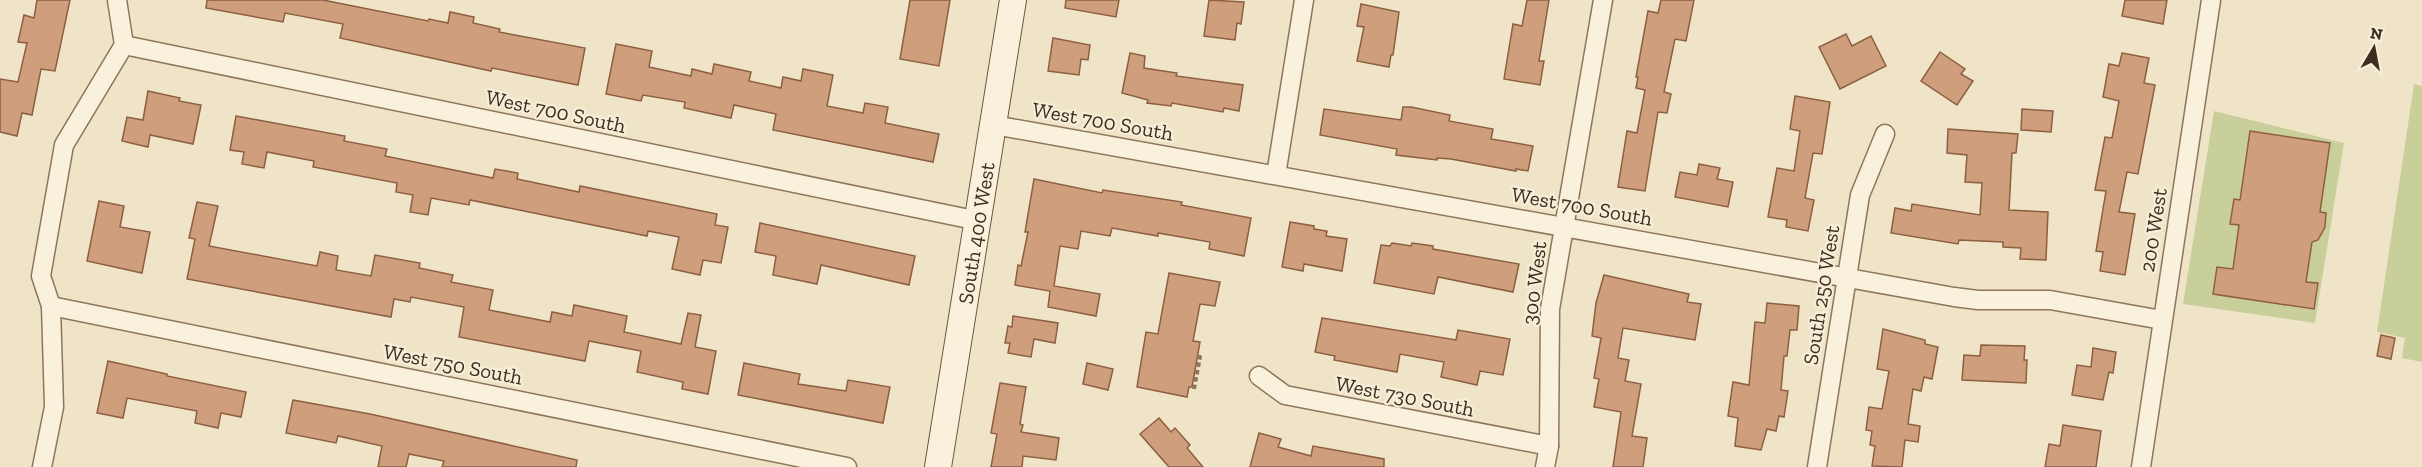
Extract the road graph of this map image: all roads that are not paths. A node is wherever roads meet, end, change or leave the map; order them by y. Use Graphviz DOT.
graph roads {
  1 [pos="117,0"];
  2 [pos="1013,0"];
  3 [pos="1304,0"];
  4 [pos="1603,0"];
  5 [pos="2211,0"];
  6 [pos="124,45"];
  7 [pos="994,125"];
  8 [pos="1885,134"];
  9 [pos="1276,175"];
  10 [pos="979,221"];
  11 [pos="1563,225"];
  12 [pos="1848,278"];
  13 [pos="51,306"];
  14 [pos="2162,320"];
  15 [pos="1258,376"];
  16 [pos="1549,446"];
  17 [pos="42,467"];
  18 [pos="847,467"];
  19 [pos="938,467"];
  20 [pos="1545,467"];
  21 [pos="1816,467"];
  22 [pos="2140,467"];
  1 -- 6 [label="street"];
  2 -- 7 [label="main road, South 400 West"];
  3 -- 9 [label="street"];
  4 -- 11 [label="street, 300 West"];
  5 -- 14 [label="street, 200 West"];
  6 -- 10 [label="street, West 700 South"];
  6 -- 13 [label="street"];
  7 -- 9 [label="street, West 700 South"];
  7 -- 10 [label="main road, South 400 West"];
  8 -- 12 [label="street, South 250 West"];
  9 -- 11 [label="street, West 700 South"];
  10 -- 19 [label="main road, South 400 West"];
  11 -- 12 [label="street, West 700 South"];
  11 -- 16 [label="street, 300 West"];
  12 -- 14 [label="street, West 700 South"];
  12 -- 21 [label="street, South 250 West"];
  13 -- 17 [label="street"];
  13 -- 18 [label="street, West 750 South"];
  14 -- 22 [label="street, 200 West"];
  15 -- 16 [label="street, West 730 South"];
  16 -- 20 [label="street, 300 West"];
}
